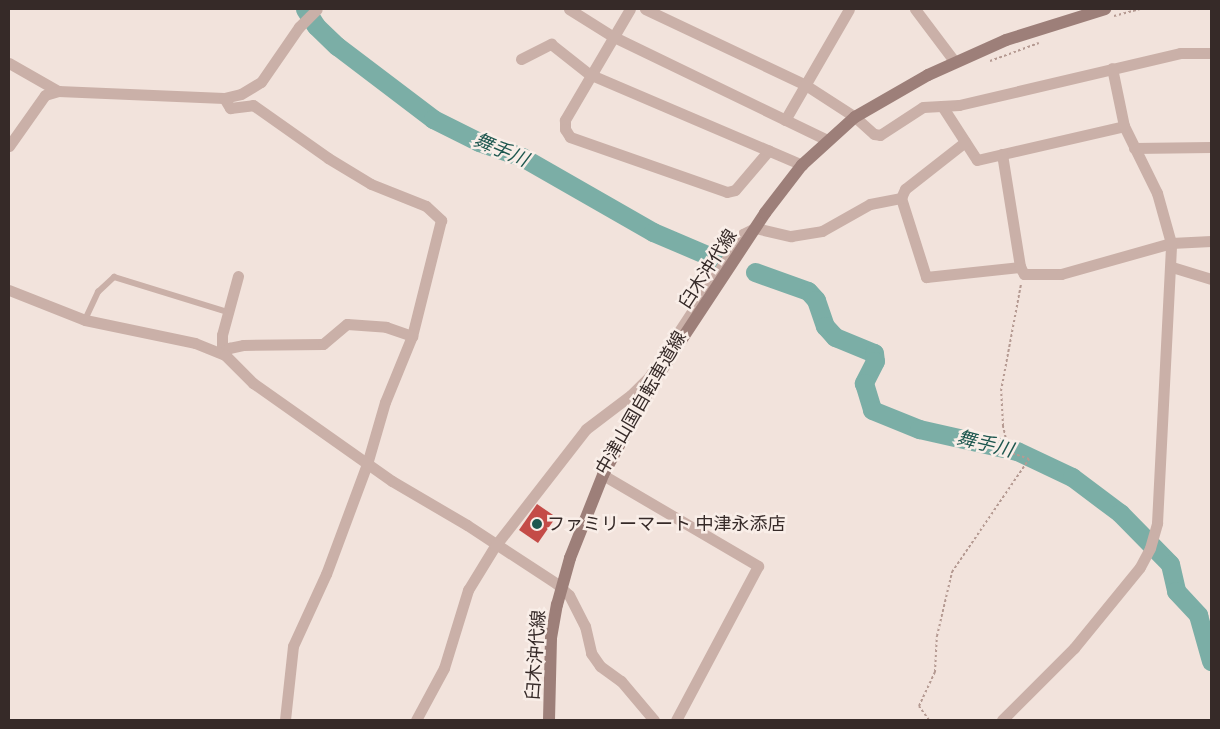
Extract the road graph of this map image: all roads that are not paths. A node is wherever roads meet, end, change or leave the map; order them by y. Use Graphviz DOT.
graph roads {
  1 [pos="317,9"];
  2 [pos="569,9"];
  3 [pos="630,9"];
  4 [pos="645,9"];
  5 [pos="849,9"];
  6 [pos="915,9"];
  7 [pos="1105,14"];
  8 [pos="612,36"];
  9 [pos="1211,53"];
  10 [pos="521,59"];
  11 [pos="955,62"];
  12 [pos="9,63"];
  13 [pos="1112,68"];
  14 [pos="589,74"];
  15 [pos="804,84"];
  16 [pos="58,91"];
  17 [pos="224,98"];
  18 [pos="942,106"];
  19 [pos="855,117"];
  20 [pos="785,120"];
  21 [pos="1124,126"];
  22 [pos="827,140"];
  23 [pos="965,142"];
  24 [pos="9,146"];
  25 [pos="1211,146"];
  26 [pos="1134,148"];
  27 [pos="770,150"];
  28 [pos="1002,154"];
  29 [pos="802,165"];
  30 [pos="900,198"];
  31 [pos="755,228"];
  32 [pos="1211,242"];
  33 [pos="1171,243"];
  34 [pos="1172,267"];
  35 [pos="1022,270"];
  36 [pos="238,276"];
  37 [pos="1211,278"];
  38 [pos="9,290"];
  39 [pos="228,312"];
  40 [pos="85,320"];
  41 [pos="412,336"];
  42 [pos="222,353"];
  43 [pos="367,464"];
  44 [pos="603,475"];
  45 [pos="495,546"];
  46 [pos="561,589"];
  47 [pos="286,720"];
  48 [pos="416,720"];
  49 [pos="549,720"];
  50 [pos="654,720"];
  51 [pos="676,720"];
  52 [pos="1002,720"];
  1 -- 17 [label="street"];
  2 -- 8 [label="street"];
  3 -- 8 [label="street"];
  4 -- 15 [label="street"];
  5 -- 15 [label="street"];
  6 -- 11 [label="street"];
  7 -- 11 [label="main road, 臼木沖代線"];
  8 -- 14 [label="street"];
  8 -- 20 [label="street"];
  9 -- 13 [label="street"];
  10 -- 14 [label="street"];
  11 -- 19 [label="main road, 臼木沖代線"];
  12 -- 16 [label="street"];
  13 -- 18 [label="street"];
  13 -- 21 [label="street"];
  14 -- 27 [label="street"];
  14 -- 27 [label="street"];
  15 -- 19 [label="street"];
  15 -- 20 [label="street"];
  16 -- 17 [label="street"];
  16 -- 24 [label="street"];
  17 -- 41 [label="street"];
  18 -- 19 [label="street"];
  18 -- 23 [label="street"];
  19 -- 22 [label="main road, 臼木沖代線"];
  20 -- 22 [label="street"];
  21 -- 26 [label="street"];
  21 -- 28 [label="street"];
  22 -- 29 [label="main road, 臼木沖代線"];
  23 -- 28 [label="street"];
  23 -- 30 [label="street"];
  25 -- 26 [label="street"];
  26 -- 33 [label="street"];
  27 -- 29 [label="street"];
  28 -- 35 [label="street"];
  29 -- 31 [label="main road, 臼木沖代線"];
  30 -- 31 [label="street"];
  30 -- 35 [label="street"];
  31 -- 44 [label="main road, 臼木沖代線"];
  31 -- 45 [label="street"];
  32 -- 33 [label="street"];
  33 -- 34 [label="street"];
  33 -- 35 [label="street"];
  34 -- 37 [label="street"];
  34 -- 52 [label="street"];
  36 -- 39 [label="street"];
  38 -- 40 [label="street"];
  39 -- 40 [label="lane"];
  39 -- 42 [label="street"];
  40 -- 42 [label="street"];
  41 -- 42 [label="street"];
  41 -- 43 [label="street"];
  42 -- 43 [label="street"];
  43 -- 45 [label="street"];
  43 -- 47 [label="street"];
  44 -- 46 [label="main road, 臼木沖代線"];
  44 -- 51 [label="street"];
  45 -- 46 [label="street"];
  45 -- 48 [label="street"];
  46 -- 49 [label="main road, 臼木沖代線"];
  46 -- 50 [label="street"];
}
